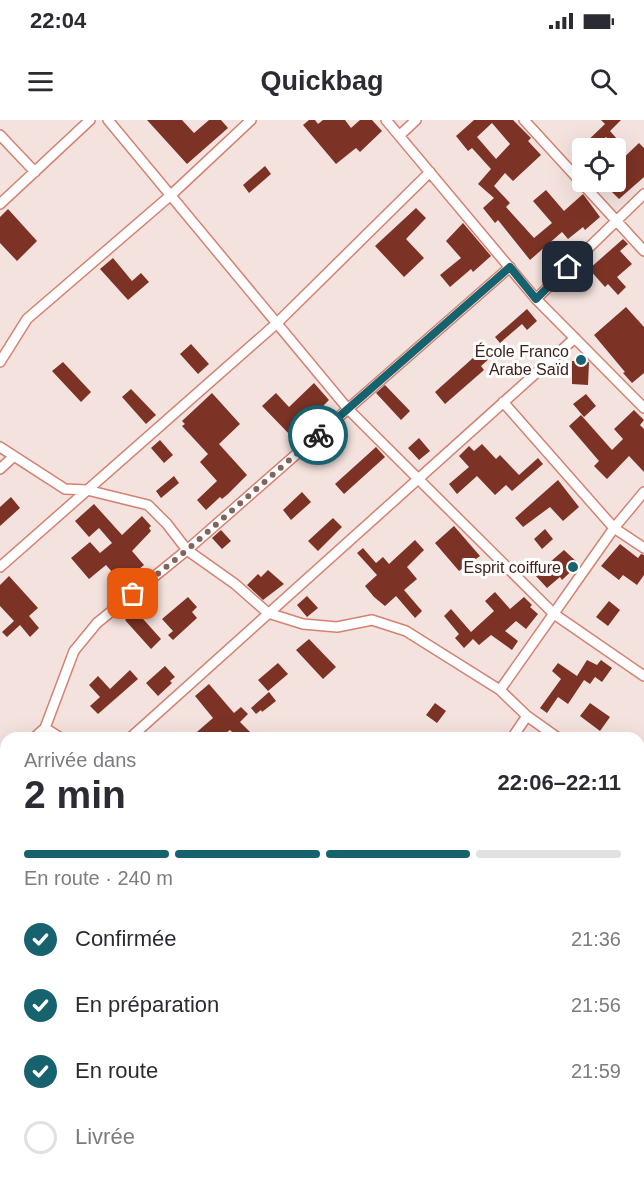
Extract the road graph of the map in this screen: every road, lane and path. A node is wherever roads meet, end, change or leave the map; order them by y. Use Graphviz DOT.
graph roads {
  1 [pos="90,120"];
  2 [pos="108,120"];
  3 [pos="251,120"];
  4 [pos="386,120"];
  5 [pos="416,120"];
  6 [pos="524,120"];
  7 [pos="0,135"];
  8 [pos="400,135"];
  9 [pos="35,172"];
  10 [pos="430,172"];
  11 [pos="644,194"];
  12 [pos="171,195"];
  13 [pos="0,204"];
  14 [pos="616,220"];
  15 [pos="644,251"];
  16 [pos="510,267"];
  17 [pos="536,299"];
  18 [pos="276,324"];
  19 [pos="575,338"];
  20 [pos="0,362"];
  21 [pos="503,402"];
  22 [pos="644,408"];
  23 [pos="348,409"];
  24 [pos="0,447"];
  25 [pos="13,457"];
  26 [pos="0,469"];
  27 [pos="417,479"];
  28 [pos="87,490"];
  29 [pos="644,492"];
  30 [pos="614,528"];
  31 [pos="644,548"];
  32 [pos="187,550"];
  33 [pos="0,567"];
  34 [pos="268,614"];
  35 [pos="554,614"];
  36 [pos="644,676"];
  37 [pos="500,690"];
  38 [pos="527,716"];
  39 [pos="45,728"];
  40 [pos="41,732"];
  41 [pos="52,732"];
  42 [pos="137,732"];
  43 [pos="516,732"];
  44 [pos="550,732"];
  1 -- 9 [label="street"];
  2 -- 12 [label="street"];
  3 -- 12 [label="street"];
  4 -- 8 [label="street"];
  5 -- 8 [label="street"];
  6 -- 14 [label="street"];
  7 -- 9 [label="street"];
  8 -- 10 [label="street"];
  9 -- 13 [label="street"];
  10 -- 16 [label="street"];
  10 -- 18 [label="street"];
  11 -- 14 [label="street"];
  12 -- 18 [label="street"];
  12 -- 20 [label="street"];
  14 -- 15 [label="street"];
  14 -- 17 [label="street"];
  16 -- 17 [label="street"];
  16 -- 23 [label="street"];
  17 -- 19 [label="street"];
  18 -- 23 [label="street"];
  18 -- 28 [label="street"];
  19 -- 21 [label="street"];
  19 -- 22 [label="street"];
  21 -- 27 [label="street"];
  21 -- 30 [label="street"];
  23 -- 27 [label="street"];
  23 -- 32 [label="street"];
  24 -- 25 [label="street"];
  25 -- 26 [label="street"];
  25 -- 28 [label="street"];
  27 -- 34 [label="street"];
  27 -- 35 [label="street"];
  28 -- 32 [label="street"];
  28 -- 33 [label="street"];
  29 -- 30 [label="street"];
  30 -- 31 [label="street"];
  30 -- 35 [label="street"];
  32 -- 34 [label="street"];
  32 -- 39 [label="street"];
  34 -- 37 [label="street"];
  34 -- 42 [label="street"];
  35 -- 36 [label="street"];
  35 -- 37 [label="street"];
  37 -- 38 [label="street"];
  38 -- 43 [label="street"];
  38 -- 44 [label="street"];
  39 -- 40 [label="street"];
  39 -- 41 [label="street"];
}
